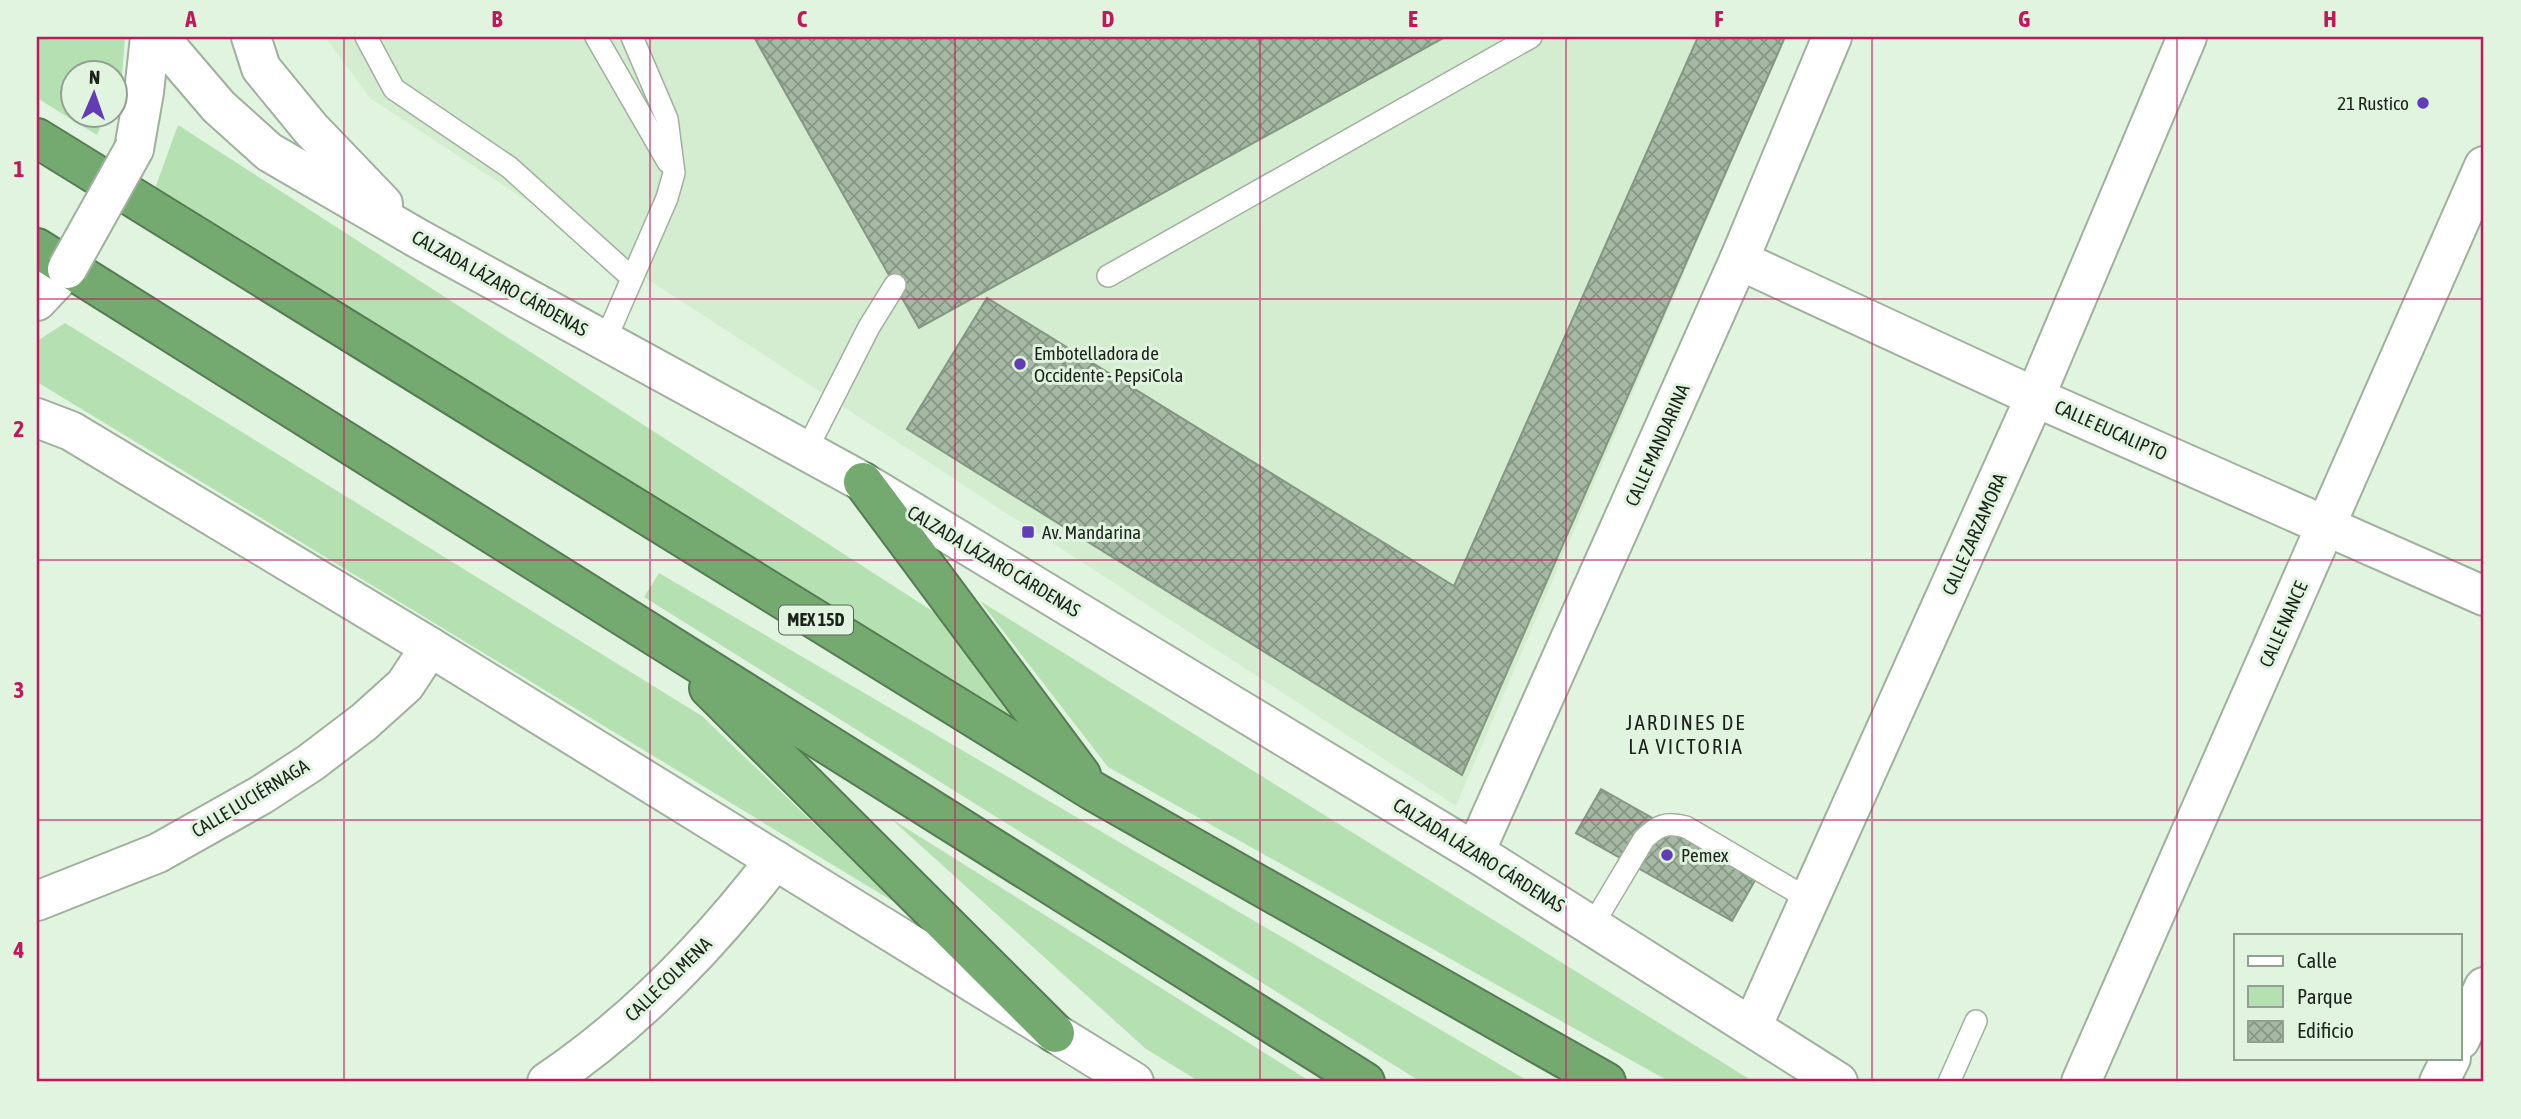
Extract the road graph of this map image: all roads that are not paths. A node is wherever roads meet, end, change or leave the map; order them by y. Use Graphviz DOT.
graph roads {
  1 [pos="150,37"];
  2 [pos="159,37"];
  3 [pos="251,37"];
  4 [pos="366,37"];
  5 [pos="596,37"];
  6 [pos="632,37"];
  7 [pos="1531,37"];
  8 [pos="1832,37"];
  9 [pos="2187,37"];
  10 [pos="37,138"];
  11 [pos="2484,166"];
  12 [pos="674,173"];
  13 [pos="416,238"];
  14 [pos="52,259"];
  15 [pos="1740,260"];
  16 [pos="1108,276"];
  17 [pos="632,278"];
  18 [pos="895,285"];
  19 [pos="37,301"];
  20 [pos="605,341"];
  21 [pos="2035,397"];
  22 [pos="37,418"];
  23 [pos="806,451"];
  24 [pos="863,482"];
  25 [pos="2326,526"];
  26 [pos="2484,596"];
  27 [pos="660,640"];
  28 [pos="430,647"];
  29 [pos="1093,791"];
  30 [pos="1475,852"];
  31 [pos="775,860"];
  32 [pos="1810,900"];
  33 [pos="37,901"];
  34 [pos="1592,926"];
  35 [pos="1976,1021"];
  36 [pos="1752,1027"];
  37 [pos="1055,1033"];
  38 [pos="2450,1060"];
  39 [pos="1116,1078"];
  40 [pos="547,1082"];
  41 [pos="1365,1082"];
  42 [pos="1606,1082"];
  43 [pos="1838,1082"];
  44 [pos="1949,1082"];
  45 [pos="2081,1082"];
  46 [pos="2439,1082"];
  1 -- 14 [label="street, bridge"];
  2 -- 13 [label="street, CALZADA LÁZARO CÁRDENAS"];
  3 -- 13 [label="street"];
  4 -- 17 [label="lane"];
  5 -- 12 [label="lane"];
  6 -- 12 [label="lane"];
  7 -- 16 [label="lane"];
  8 -- 15 [label="street, CALLE MANDARINA"];
  9 -- 21 [label="street, CALLE ZARZAMORA"];
  10 -- 29 [label="highway, MEX 15D"];
  11 -- 25 [label="street, CALLE NANCE"];
  12 -- 17 [label="lane"];
  13 -- 20 [label="street, CALZADA LÁZARO CÁRDENAS"];
  14 -- 19 [label="street"];
  14 -- 27 [label="highway"];
  15 -- 21 [label="street, CALLE EUCALIPTO"];
  15 -- 30 [label="street, CALLE MANDARINA"];
  17 -- 20 [label="lane"];
  18 -- 23 [label="lane"];
  20 -- 23 [label="street, CALZADA LÁZARO CÁRDENAS"];
  21 -- 25 [label="street, CALLE EUCALIPTO"];
  21 -- 32 [label="street, CALLE ZARZAMORA"];
  22 -- 28 [label="street"];
  23 -- 24 [label="street, CALZADA LÁZARO CÁRDENAS"];
  24 -- 29 [label="highway"];
  24 -- 30 [label="street, CALZADA LÁZARO CÁRDENAS"];
  25 -- 26 [label="street, CALLE EUCALIPTO"];
  25 -- 45 [label="street, CALLE NANCE"];
  27 -- 37 [label="highway"];
  27 -- 41 [label="highway"];
  28 -- 31 [label="street"];
  28 -- 33 [label="street, CALLE LUCIÉRNAGA"];
  29 -- 42 [label="highway, MEX 15D"];
  30 -- 34 [label="street, CALZADA LÁZARO CÁRDENAS"];
  31 -- 37 [label="street"];
  31 -- 40 [label="street, CALLE COLMENA"];
  32 -- 34 [label="lane"];
  32 -- 36 [label="street, CALLE ZARZAMORA"];
  34 -- 36 [label="street, CALZADA LÁZARO CÁRDENAS"];
  35 -- 44 [label="lane"];
  36 -- 43 [label="street, CALZADA LÁZARO CÁRDENAS"];
  37 -- 39 [label="street"];
  38 -- 46 [label="street"];
}
